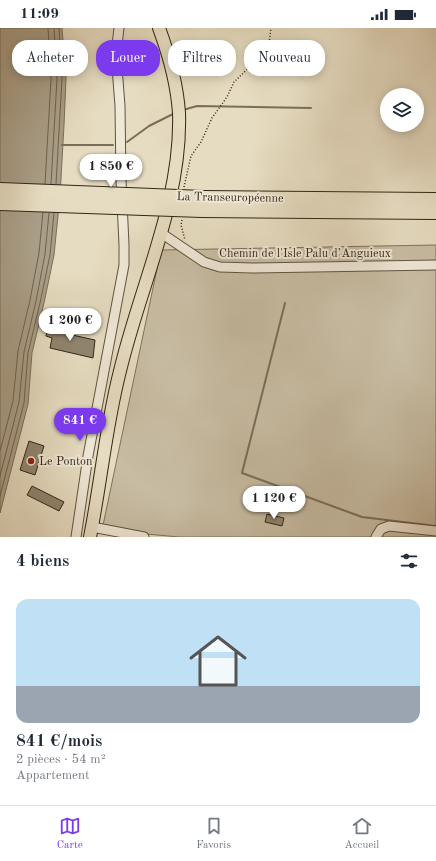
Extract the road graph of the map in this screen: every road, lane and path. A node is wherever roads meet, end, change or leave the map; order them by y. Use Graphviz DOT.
graph roads {
  1 [pos="119,28"];
  2 [pos="159,28"];
  3 [pos="271,28"];
  4 [pos="183,189"];
  5 [pos="0,190"];
  6 [pos="436,200"];
  7 [pos="0,203"];
  8 [pos="203,204"];
  9 [pos="436,212"];
  10 [pos="182,218"];
  11 [pos="161,233"];
  12 [pos="193,254"];
  13 [pos="436,265"];
  14 [pos="436,531"];
  15 [pos="96,533"];
  16 [pos="76,537"];
  17 [pos="144,537"];
  18 [pos="376,537"];
  1 -- 16 [label="street"];
  2 -- 11 [label="main road"];
  3 -- 4 [label="path"];
  5 -- 8 [label="highway, La Transeuropéenne, bridge"];
  6 -- 8 [label="highway, La Transeuropéenne"];
  7 -- 8 [label="highway, La Transeuropéenne, bridge"];
  8 -- 9 [label="highway, La Transeuropéenne"];
  10 -- 12 [label="path"];
  11 -- 12 [label="street, Chemin de l'Isle Palu d’Anguieux"];
  11 -- 15 [label="main road"];
  12 -- 13 [label="street, Chemin de l'Isle Palu d’Anguieux"];
  14 -- 18 [label="street"];
  15 -- 17 [label="street"];
}
